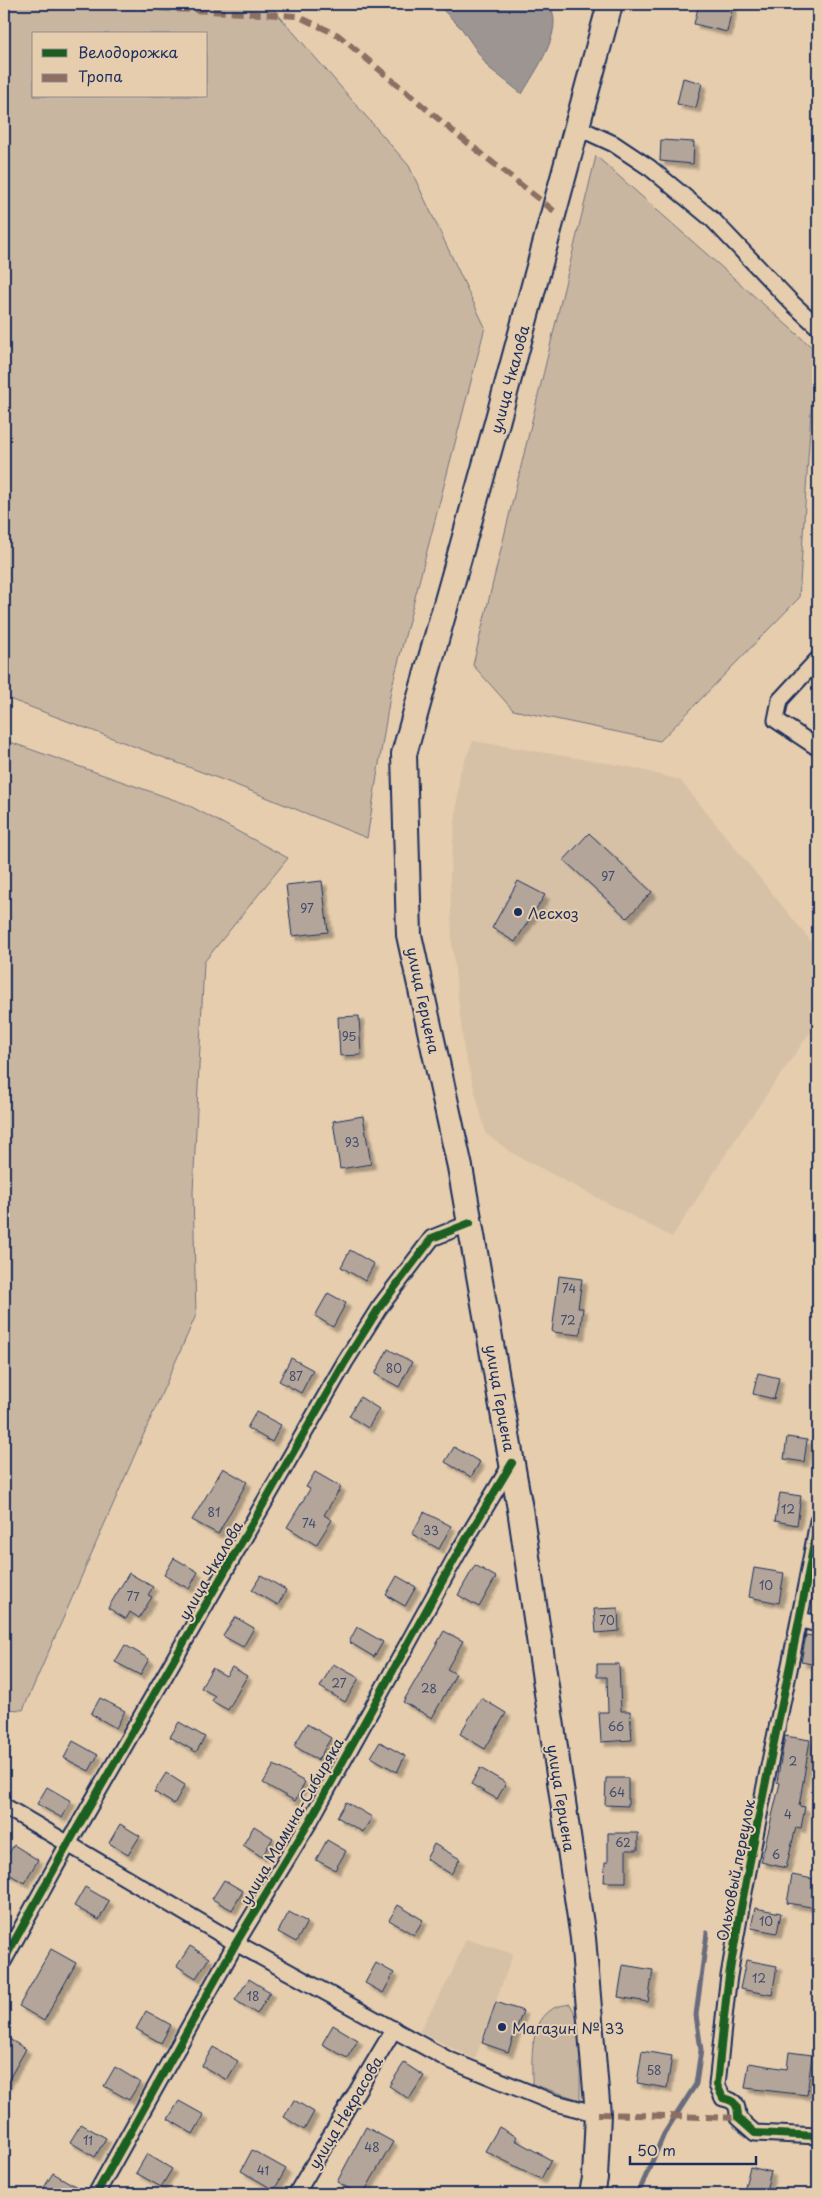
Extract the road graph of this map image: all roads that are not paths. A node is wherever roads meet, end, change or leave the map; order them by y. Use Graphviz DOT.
graph roads {
  1 [pos="610,4"];
  2 [pos="577,128"];
  3 [pos="818,327"];
  4 [pos="818,659"];
  5 [pos="818,748"];
  6 [pos="404,754"];
  7 [pos="470,1222"];
  8 [pos="512,1463"];
  9 [pos="818,1521"];
  10 [pos="801,1620"];
  11 [pos="818,1624"];
  12 [pos="4,1806"];
  13 [pos="68,1844"];
  14 [pos="236,1943"];
  15 [pos="4,1960"];
  16 [pos="394,2029"];
  17 [pos="598,2114"];
  18 [pos="818,2136"];
  19 [pos="96,2194"];
  20 [pos="296,2194"];
  21 [pos="592,2194"];
  1 -- 2 [label="main road, улица Чкалова"];
  2 -- 3 [label="street"];
  2 -- 6 [label="main road, улица Чкалова"];
  4 -- 5 [label="street"];
  6 -- 7 [label="main road, улица Герцена"];
  7 -- 8 [label="main road, улица Герцена"];
  7 -- 13 [label="street, улица Чкалова"];
  8 -- 14 [label="street, улица Мамина-Сибиряка"];
  8 -- 17 [label="main road, улица Герцена"];
  9 -- 10 [label="street"];
  10 -- 11 [label="street"];
  10 -- 18 [label="street, Ольховый переулок"];
  12 -- 13 [label="street"];
  13 -- 14 [label="street"];
  13 -- 15 [label="street, улица Чкалова"];
  14 -- 16 [label="street"];
  14 -- 19 [label="street, улица Мамина-Сибиряка"];
  16 -- 17 [label="street"];
  16 -- 20 [label="street, улица Некрасова"];
  17 -- 21 [label="main road, улица Герцена"];
}
